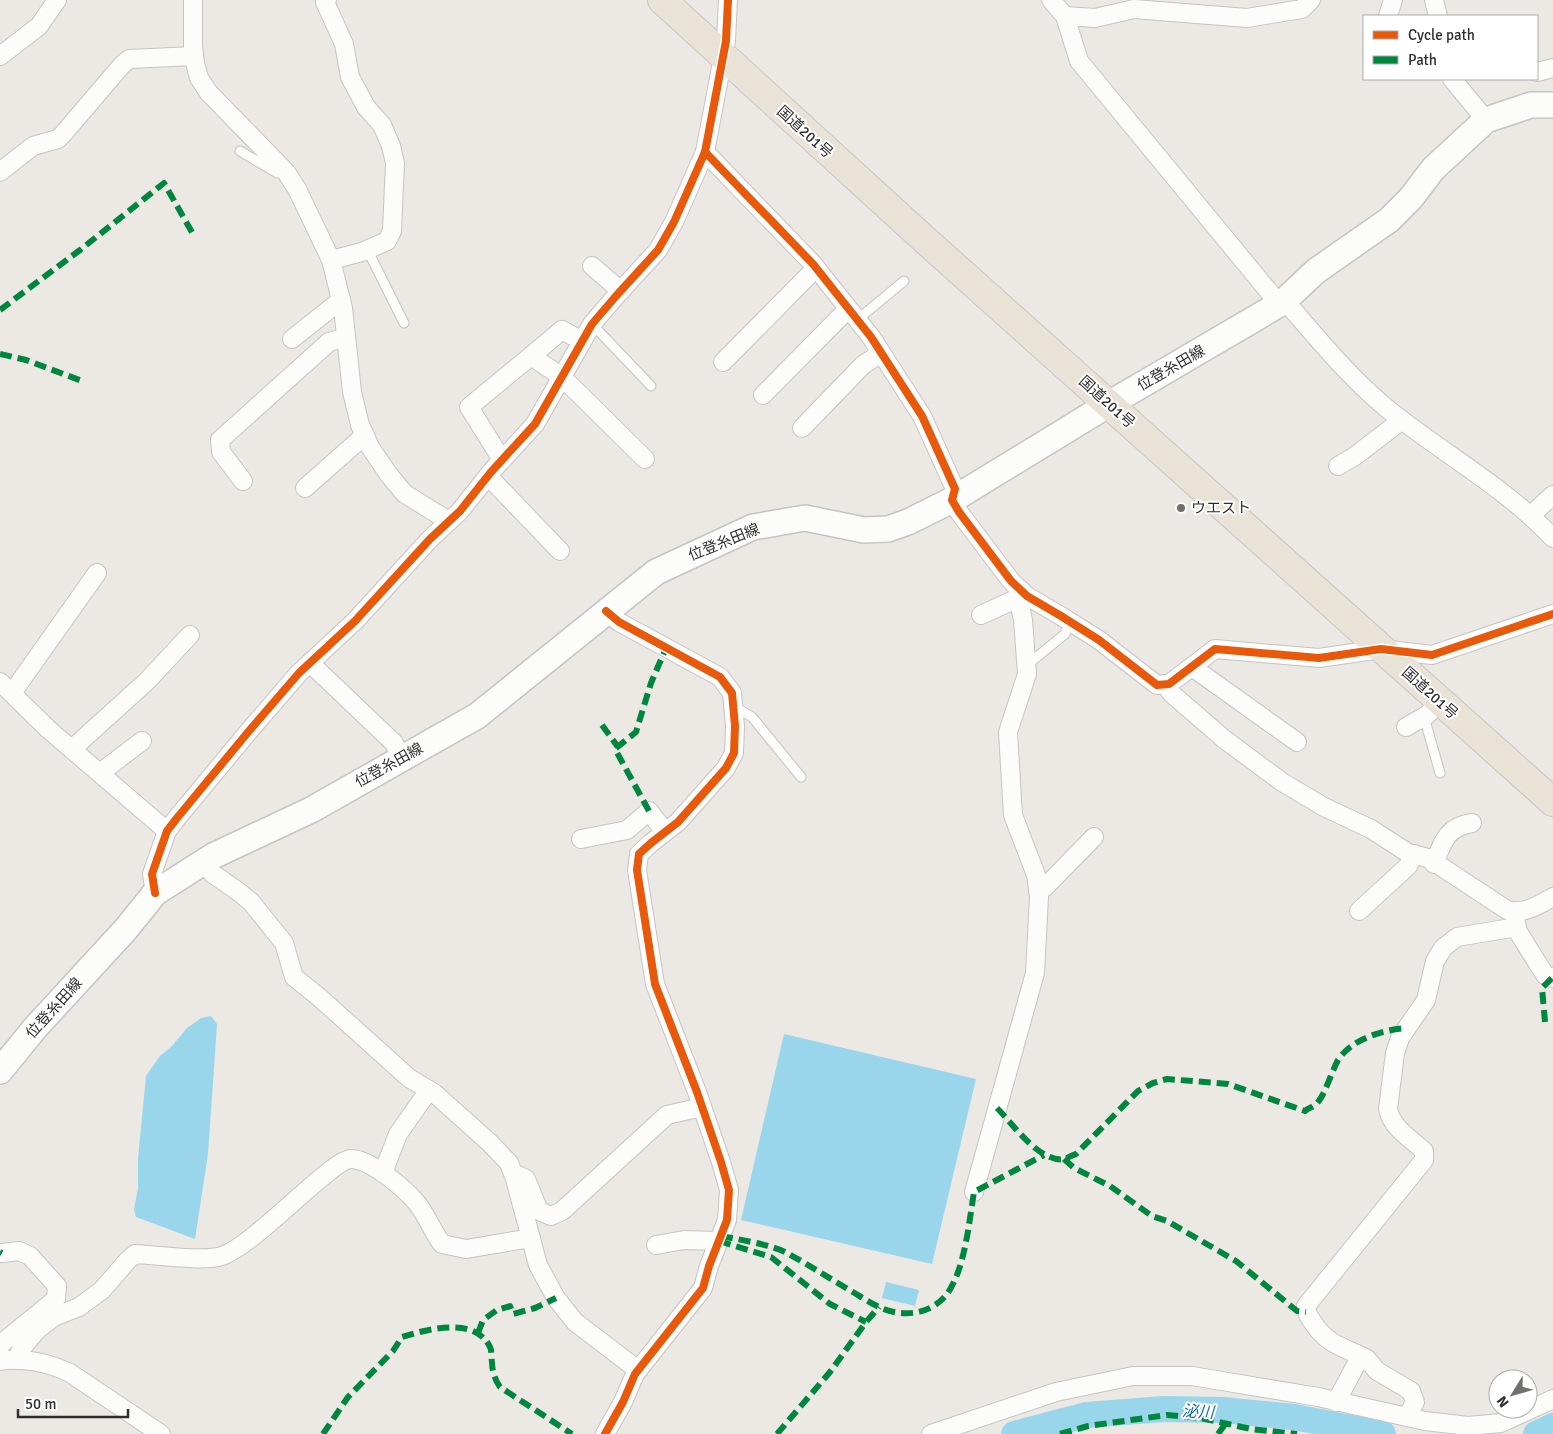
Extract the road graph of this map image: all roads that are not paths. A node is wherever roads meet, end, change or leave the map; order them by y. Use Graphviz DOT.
graph roads {
  1 [pos="57,0"];
  2 [pos="193,0"];
  3 [pos="327,0"];
  4 [pos="662,0"];
  5 [pos="683,0"];
  6 [pos="728,0"];
  7 [pos="1051,0"];
  8 [pos="1311,0"];
  9 [pos="1394,0"];
  10 [pos="1434,0"];
  11 [pos="1068,11"];
  12 [pos="1388,15"];
  13 [pos="1438,15"];
  14 [pos="724,49"];
  15 [pos="0,56"];
  16 [pos="194,56"];
  17 [pos="1553,68"];
  18 [pos="1538,72"];
  19 [pos="1453,80"];
  20 [pos="1553,105"];
  21 [pos="1486,120"];
  22 [pos="240,151"];
  23 [pos="705,152"];
  24 [pos="0,172"];
  25 [pos="286,172"];
  26 [pos="367,249"];
  27 [pos="330,260"];
  28 [pos="592,266"];
  29 [pos="816,268"];
  30 [pos="904,280"];
  31 [pos="620,291"];
  32 [pos="341,300"];
  33 [pos="1283,302"];
  34 [pos="853,315"];
  35 [pos="404,323"];
  36 [pos="592,324"];
  37 [pos="346,337"];
  38 [pos="292,339"];
  39 [pos="582,341"];
  40 [pos="881,353"];
  41 [pos="531,356"];
  42 [pos="722,362"];
  43 [pos="562,378"];
  44 [pos="651,386"];
  45 [pos="763,394"];
  46 [pos="1116,400"];
  47 [pos="1402,420"];
  48 [pos="802,428"];
  49 [pos="365,435"];
  50 [pos="645,459"];
  51 [pos="502,460"];
  52 [pos="1338,466"];
  53 [pos="488,476"];
  54 [pos="243,481"];
  55 [pos="305,488"];
  56 [pos="1553,495"];
  57 [pos="952,500"];
  58 [pos="1530,516"];
  59 [pos="449,521"];
  60 [pos="1553,538"];
  61 [pos="560,551"];
  62 [pos="97,573"];
  63 [pos="1020,595"];
  64 [pos="606,611"];
  65 [pos="1553,614"];
  66 [pos="981,615"];
  67 [pos="1070,622"];
  68 [pos="190,635"];
  69 [pos="1381,649"];
  70 [pos="1411,653"];
  71 [pos="310,663"];
  72 [pos="1026,665"];
  73 [pos="1192,667"];
  74 [pos="1165,684"];
  75 [pos="6,688"];
  76 [pos="733,706"];
  77 [pos="1432,710"];
  78 [pos="1406,727"];
  79 [pos="142,741"];
  80 [pos="1297,742"];
  81 [pos="72,749"];
  82 [pos="401,758"];
  83 [pos="1440,773"];
  84 [pos="100,774"];
  85 [pos="801,777"];
  86 [pos="1553,779"];
  87 [pos="1553,802"];
  88 [pos="1472,824"];
  89 [pos="168,831"];
  90 [pos="665,832"];
  91 [pos="1094,837"];
  92 [pos="581,839"];
  93 [pos="1414,854"];
  94 [pos="204,862"];
  95 [pos="1434,864"];
  96 [pos="1038,890"];
  97 [pos="155,893"];
  98 [pos="1553,897"];
  99 [pos="1359,911"];
  100 [pos="1516,920"];
  101 [pos="1553,978"];
  102 [pos="0,1071"];
  103 [pos="429,1090"];
  104 [pos="702,1107"];
  105 [pos="383,1173"];
  106 [pos="512,1173"];
  107 [pos="974,1192"];
  108 [pos="531,1238"];
  109 [pos="719,1242"];
  110 [pos="656,1244"];
  111 [pos="2,1253"];
  112 [pos="0,1347"];
  113 [pos="1357,1354"];
  114 [pos="8,1361"];
  115 [pos="638,1370"];
  116 [pos="1553,1399"];
  117 [pos="1336,1402"];
  118 [pos="1407,1417"];
  119 [pos="161,1434"];
  120 [pos="605,1434"];
  121 [pos="931,1434"];
  1 -- 15 [label="street"];
  2 -- 16 [label="street"];
  3 -- 26 [label="street"];
  4 -- 14 [label="highway, 国道201号"];
  5 -- 14 [label="highway, 国道201号"];
  6 -- 14 [label="street"];
  7 -- 11 [label="street"];
  8 -- 11 [label="street"];
  9 -- 12 [label="street"];
  10 -- 13 [label="street"];
  11 -- 33 [label="street"];
  14 -- 23 [label="street"];
  14 -- 46 [label="highway, 国道201号"];
  16 -- 24 [label="street"];
  16 -- 25 [label="street"];
  17 -- 18 [label="street"];
  19 -- 21 [label="street"];
  20 -- 21 [label="main road, 位登糸田線"];
  21 -- 33 [label="main road, 位登糸田線"];
  22 -- 25 [label="lane"];
  23 -- 29 [label="street"];
  23 -- 31 [label="street"];
  25 -- 27 [label="street"];
  26 -- 27 [label="street"];
  26 -- 35 [label="lane"];
  27 -- 32 [label="street"];
  28 -- 31 [label="street"];
  29 -- 34 [label="street"];
  29 -- 42 [label="street"];
  30 -- 34 [label="lane"];
  31 -- 36 [label="street"];
  32 -- 37 [label="street"];
  32 -- 38 [label="street"];
  33 -- 46 [label="main road, 位登糸田線"];
  33 -- 47 [label="street"];
  34 -- 40 [label="street"];
  34 -- 45 [label="street"];
  36 -- 39 [label="street"];
  36 -- 44 [label="lane"];
  37 -- 49 [label="street"];
  37 -- 54 [label="street"];
  39 -- 41 [label="street"];
  39 -- 43 [label="street"];
  40 -- 48 [label="street"];
  40 -- 57 [label="street"];
  41 -- 43 [label="street"];
  41 -- 51 [label="street"];
  43 -- 50 [label="street"];
  43 -- 51 [label="street"];
  46 -- 57 [label="main road, 位登糸田線"];
  46 -- 69 [label="highway, 国道201号"];
  46 -- 70 [label="highway, 国道201号"];
  47 -- 52 [label="street"];
  47 -- 58 [label="street"];
  49 -- 55 [label="street"];
  49 -- 59 [label="street"];
  51 -- 53 [label="street"];
  53 -- 59 [label="street"];
  53 -- 61 [label="street"];
  56 -- 58 [label="street"];
  57 -- 63 [label="street"];
  57 -- 64 [label="main road, 位登糸田線"];
  58 -- 60 [label="street"];
  59 -- 71 [label="street"];
  62 -- 75 [label="street"];
  63 -- 66 [label="street"];
  63 -- 67 [label="street"];
  63 -- 72 [label="street"];
  64 -- 76 [label="street"];
  64 -- 82 [label="main road, 位登糸田線"];
  65 -- 70 [label="street"];
  67 -- 72 [label="lane"];
  67 -- 74 [label="street"];
  68 -- 81 [label="street"];
  69 -- 70 [label="street"];
  69 -- 73 [label="street"];
  69 -- 77 [label="highway, 国道201号"];
  70 -- 86 [label="highway, 国道201号"];
  71 -- 82 [label="street"];
  71 -- 89 [label="street"];
  72 -- 96 [label="street"];
  73 -- 74 [label="street"];
  73 -- 80 [label="street"];
  74 -- 93 [label="street"];
  75 -- 81 [label="street"];
  76 -- 85 [label="lane"];
  76 -- 90 [label="street"];
  77 -- 78 [label="street"];
  77 -- 83 [label="lane"];
  77 -- 87 [label="highway, 国道201号"];
  79 -- 84 [label="street"];
  81 -- 84 [label="street"];
  82 -- 94 [label="main road, 位登糸田線"];
  84 -- 89 [label="street"];
  88 -- 95 [label="street"];
  89 -- 97 [label="street"];
  90 -- 92 [label="street"];
  90 -- 104 [label="street"];
  91 -- 96 [label="street"];
  93 -- 95 [label="street"];
  93 -- 99 [label="street"];
  94 -- 97 [label="main road, 位登糸田線"];
  94 -- 103 [label="street"];
  95 -- 100 [label="street"];
  96 -- 107 [label="street"];
  97 -- 102 [label="main road, 位登糸田線"];
  98 -- 100 [label="street"];
  100 -- 101 [label="street"];
  100 -- 113 [label="street"];
  103 -- 105 [label="street"];
  103 -- 106 [label="street"];
  104 -- 106 [label="street"];
  104 -- 109 [label="street"];
  105 -- 108 [label="street"];
  105 -- 114 [label="street"];
  106 -- 108 [label="street"];
  108 -- 115 [label="street"];
  109 -- 110 [label="street"];
  109 -- 115 [label="street"];
  111 -- 112 [label="street"];
  113 -- 117 [label="street"];
  113 -- 118 [label="street"];
  114 -- 119 [label="street"];
  115 -- 120 [label="street"];
  116 -- 118 [label="street"];
  117 -- 118 [label="street"];
  117 -- 121 [label="street"];
}
